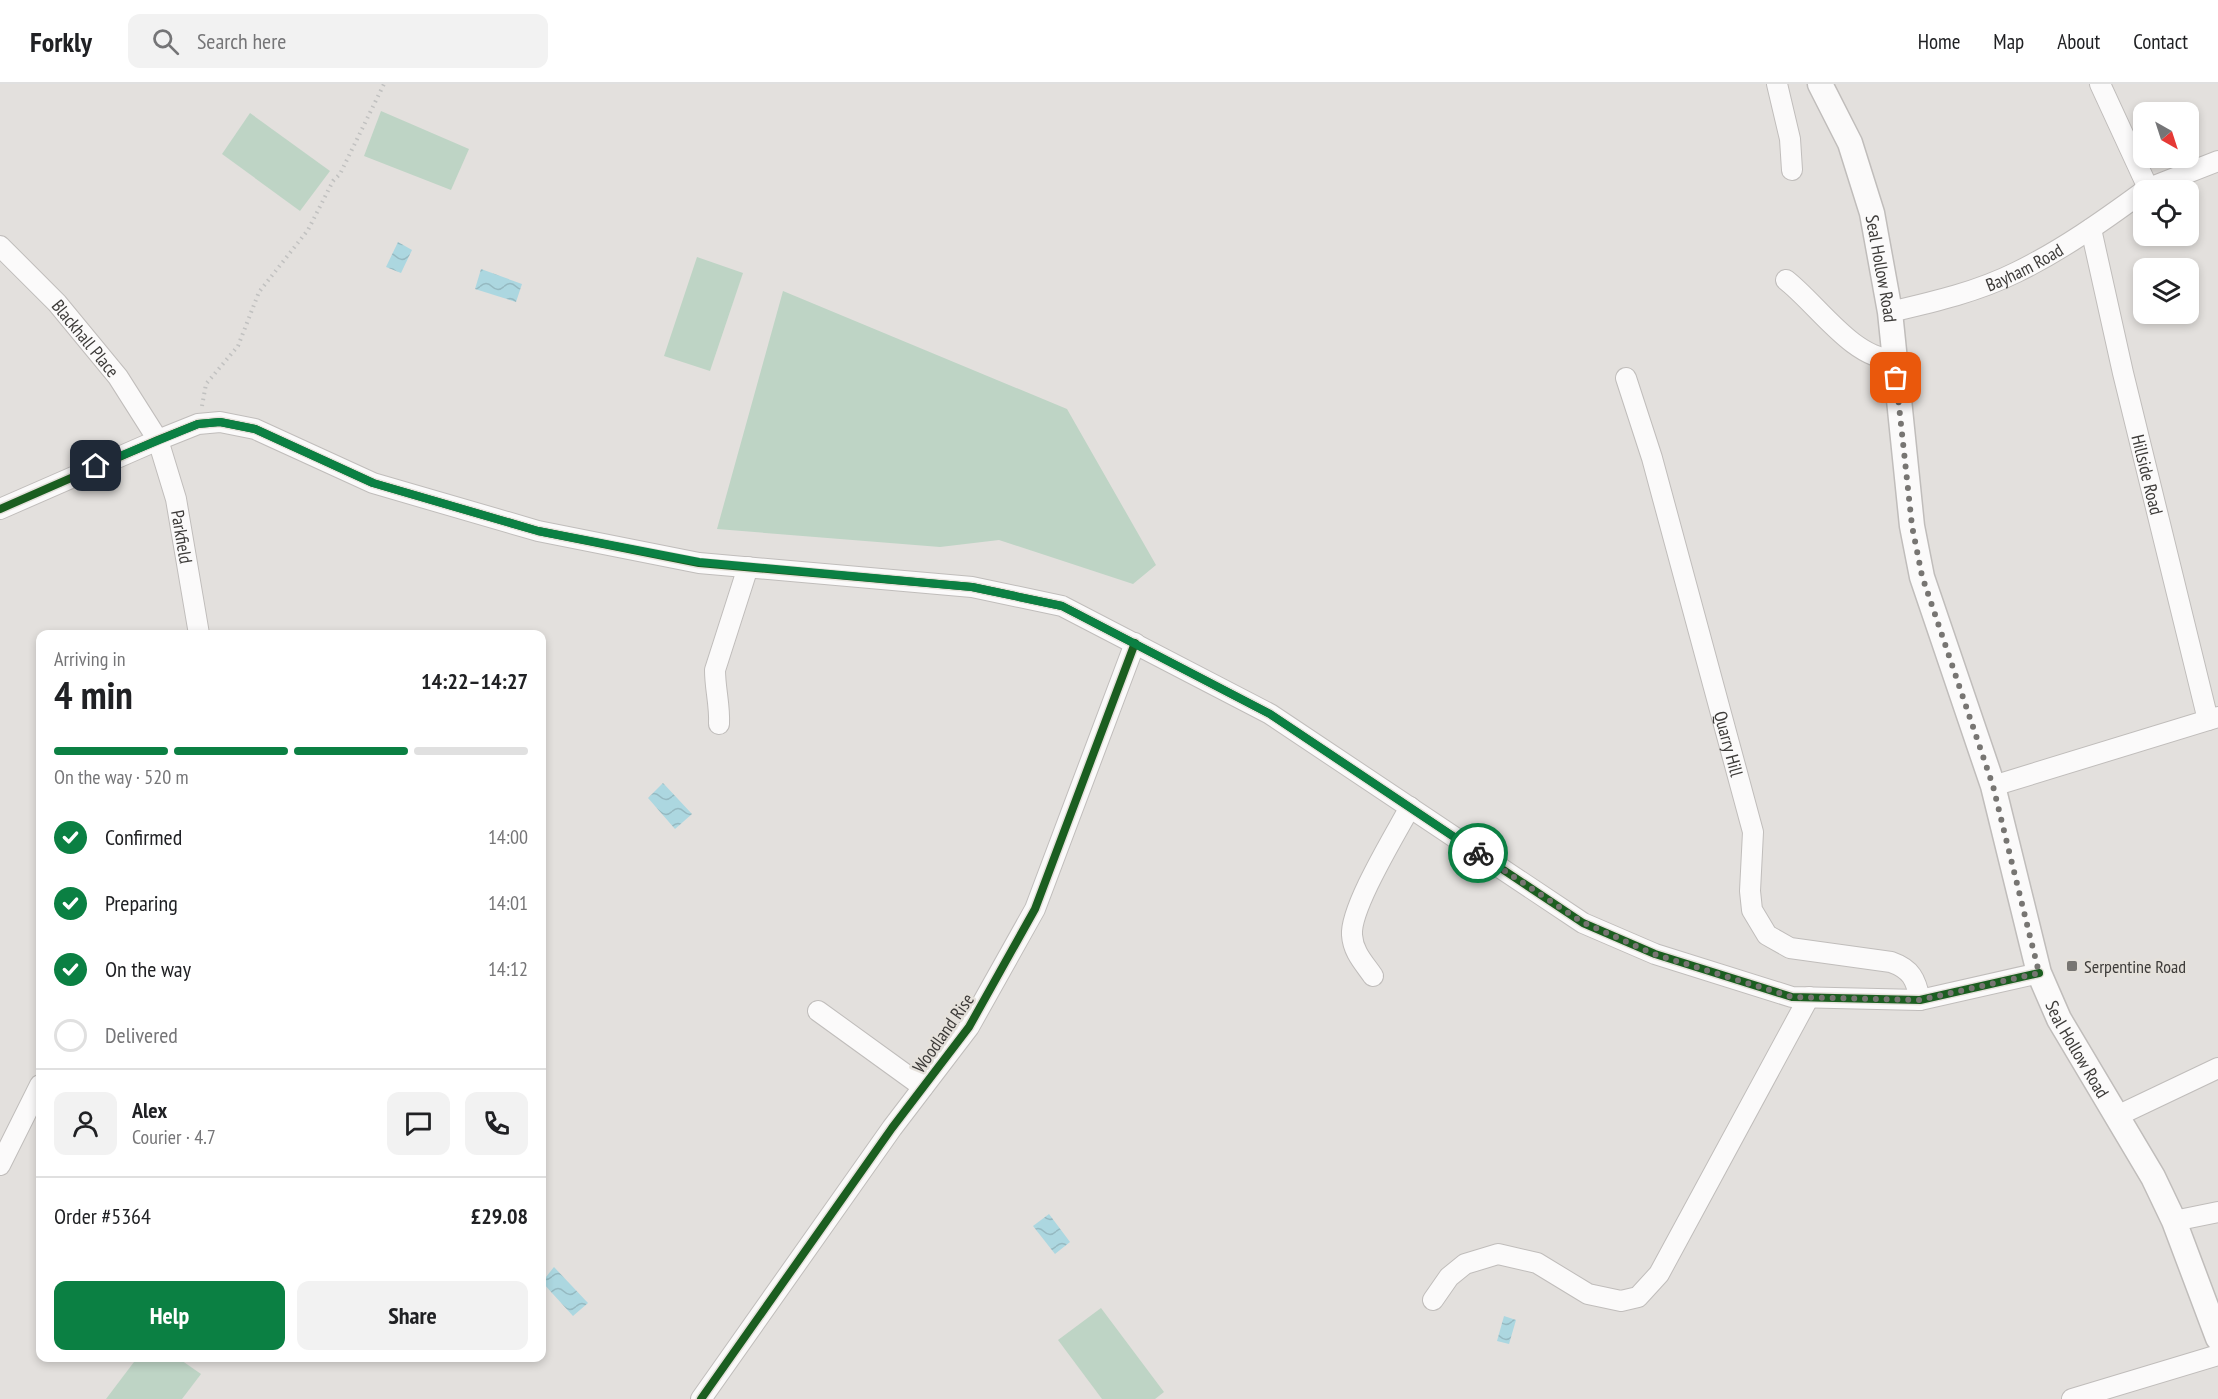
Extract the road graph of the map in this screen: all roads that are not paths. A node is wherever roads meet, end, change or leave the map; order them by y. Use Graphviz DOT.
graph roads {
  1 [pos="1777,84"];
  2 [pos="1820,84"];
  3 [pos="2100,84"];
  4 [pos="2218,161"];
  5 [pos="1792,170"];
  6 [pos="2141,180"];
  7 [pos="2170,180"];
  8 [pos="2133,199"];
  9 [pos="2091,230"];
  10 [pos="0,246"];
  11 [pos="1786,280"];
  12 [pos="1890,312"];
  13 [pos="1893,359"];
  14 [pos="1626,378"];
  15 [pos="158,440"];
  16 [pos="0,509"];
  17 [pos="748,567"];
  18 [pos="198,630"];
  19 [pos="1135,643"];
  20 [pos="2213,718"];
  21 [pos="719,724"];
  22 [pos="1993,786"];
  23 [pos="1410,807"];
  24 [pos="2039,973"];
  25 [pos="1373,976"];
  26 [pos="1809,997"];
  27 [pos="1920,1000"];
  28 [pos="818,1011"];
  29 [pos="2218,1068"];
  30 [pos="923,1087"];
  31 [pos="36,1093"];
  32 [pos="2116,1116"];
  33 [pos="0,1165"];
  34 [pos="2218,1212"];
  35 [pos="2174,1221"];
  36 [pos="1433,1300"];
  37 [pos="2218,1338"];
  38 [pos="2218,1355"];
  39 [pos="701,1399"];
  40 [pos="2072,1399"];
  1 -- 5 [label="street"];
  2 -- 12 [label="main road, Seal Hollow Road"];
  3 -- 6 [label="street"];
  4 -- 7 [label="street, Bayham Road"];
  8 -- 9 [label="street, Bayham Road"];
  9 -- 12 [label="street, Bayham Road"];
  9 -- 20 [label="street, Hillside Road"];
  10 -- 15 [label="street, Blackhall Place"];
  11 -- 13 [label="street"];
  12 -- 13 [label="main road, Seal Hollow Road"];
  13 -- 22 [label="main road, Seal Hollow Road"];
  14 -- 27 [label="street, Quarry Hill"];
  15 -- 16 [label="street"];
  15 -- 17 [label="street"];
  15 -- 18 [label="street, Parkfield"];
  17 -- 19 [label="street"];
  17 -- 21 [label="street"];
  19 -- 23 [label="street"];
  19 -- 30 [label="street, Woodland Rise"];
  20 -- 22 [label="street"];
  22 -- 24 [label="main road, Seal Hollow Road"];
  23 -- 25 [label="street"];
  23 -- 26 [label="street"];
  24 -- 27 [label="street"];
  24 -- 32 [label="main road, Seal Hollow Road"];
  26 -- 27 [label="street"];
  26 -- 36 [label="street"];
  28 -- 30 [label="street"];
  29 -- 32 [label="street"];
  30 -- 39 [label="street, Woodland Rise"];
  31 -- 33 [label="street"];
  32 -- 35 [label="main road, Seal Hollow Road"];
  34 -- 35 [label="street"];
  35 -- 37 [label="main road, Seal Hollow Road"];
  38 -- 40 [label="street"];
}
